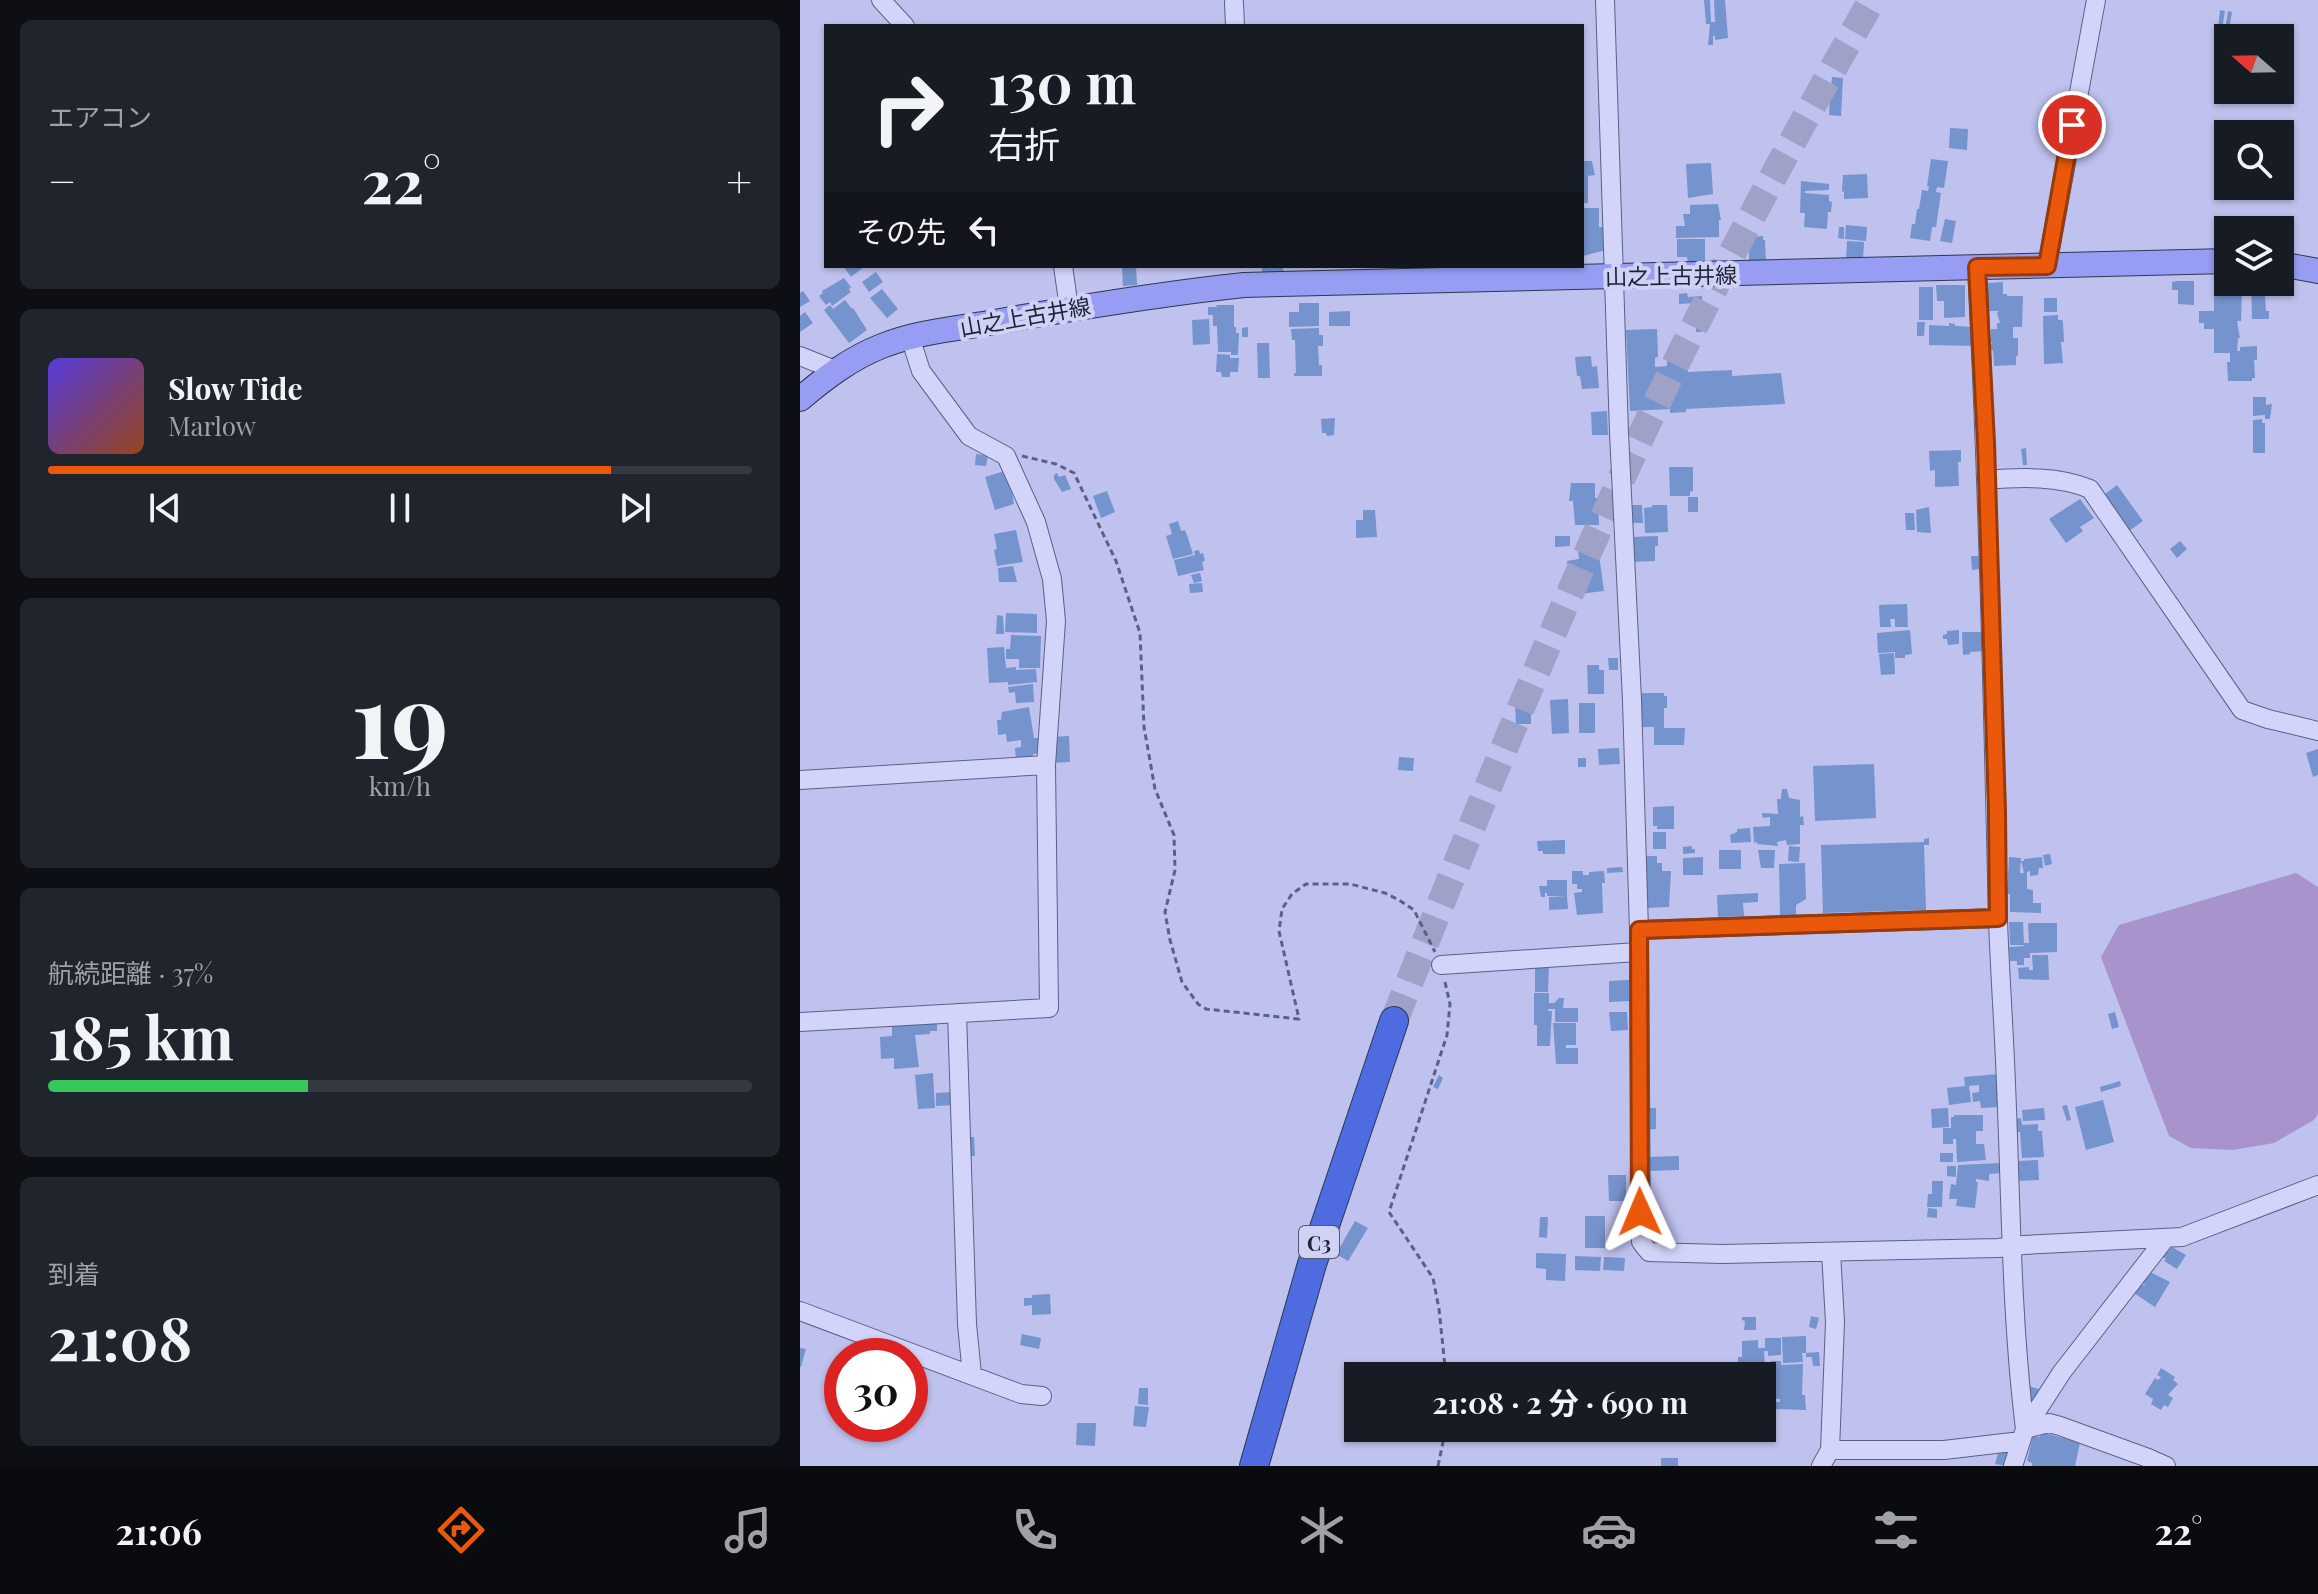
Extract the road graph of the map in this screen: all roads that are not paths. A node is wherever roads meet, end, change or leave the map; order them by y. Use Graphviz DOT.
graph roads {
  1 [pos="881,0"];
  2 [pos="1605,0"];
  3 [pos="2096,0"];
  4 [pos="1234,3"];
  5 [pos="903,24"];
  6 [pos="1235,24"];
  7 [pos="2214,261"];
  8 [pos="2047,266"];
  9 [pos="1977,267"];
  10 [pos="2294,267"];
  11 [pos="1063,268"];
  12 [pos="2318,271"];
  13 [pos="1244,276"];
  14 [pos="1614,276"];
  15 [pos="1069,308"];
  16 [pos="910,337"];
  17 [pos="800,356"];
  18 [pos="835,370"];
  19 [pos="800,399"];
  20 [pos="1987,480"];
  21 [pos="2318,731"];
  22 [pos="1046,765"];
  23 [pos="800,780"];
  24 [pos="1998,918"];
  25 [pos="1639,930"];
  26 [pos="1638,952"];
  27 [pos="1441,965"];
  28 [pos="957,1013"];
  29 [pos="1394,1021"];
  30 [pos="800,1022"];
  31 [pos="2318,1185"];
  32 [pos="2165,1239"];
  33 [pos="2010,1247"];
  34 [pos="1831,1252"];
  35 [pos="800,1311"];
  36 [pos="972,1375"];
  37 [pos="1042,1396"];
  38 [pos="2023,1435"];
  39 [pos="1826,1458"];
  40 [pos="1254,1466"];
  41 [pos="2013,1466"];
  42 [pos="2166,1466"];
  1 -- 5 [label="street"];
  2 -- 14 [label="street"];
  3 -- 8 [label="street"];
  4 -- 6 [label="street"];
  7 -- 8 [label="main road, 山之上古井線"];
  8 -- 9 [label="main road, 山之上古井線"];
  9 -- 14 [label="main road, 山之上古井線"];
  9 -- 20 [label="street"];
  10 -- 12 [label="main road"];
  11 -- 15 [label="street"];
  13 -- 14 [label="main road, 山之上古井線"];
  13 -- 15 [label="main road, 山之上古井線"];
  14 -- 25 [label="street"];
  15 -- 16 [label="main road, 山之上古井線"];
  16 -- 18 [label="main road, 山之上古井線"];
  16 -- 22 [label="street"];
  17 -- 18 [label="street"];
  18 -- 19 [label="main road, 山之上古井線"];
  20 -- 21 [label="street"];
  20 -- 24 [label="street"];
  22 -- 23 [label="street"];
  22 -- 28 [label="street"];
  24 -- 25 [label="street"];
  24 -- 33 [label="street"];
  25 -- 26 [label="street"];
  26 -- 27 [label="street"];
  26 -- 34 [label="street"];
  28 -- 30 [label="street"];
  28 -- 36 [label="street"];
  29 -- 40 [label="highway, C3"];
  31 -- 32 [label="street"];
  32 -- 33 [label="street"];
  32 -- 38 [label="street"];
  33 -- 34 [label="street"];
  33 -- 38 [label="street"];
  34 -- 39 [label="street"];
  35 -- 36 [label="street"];
  36 -- 37 [label="street"];
  38 -- 39 [label="street"];
  38 -- 41 [label="street"];
  38 -- 42 [label="street"];
}
